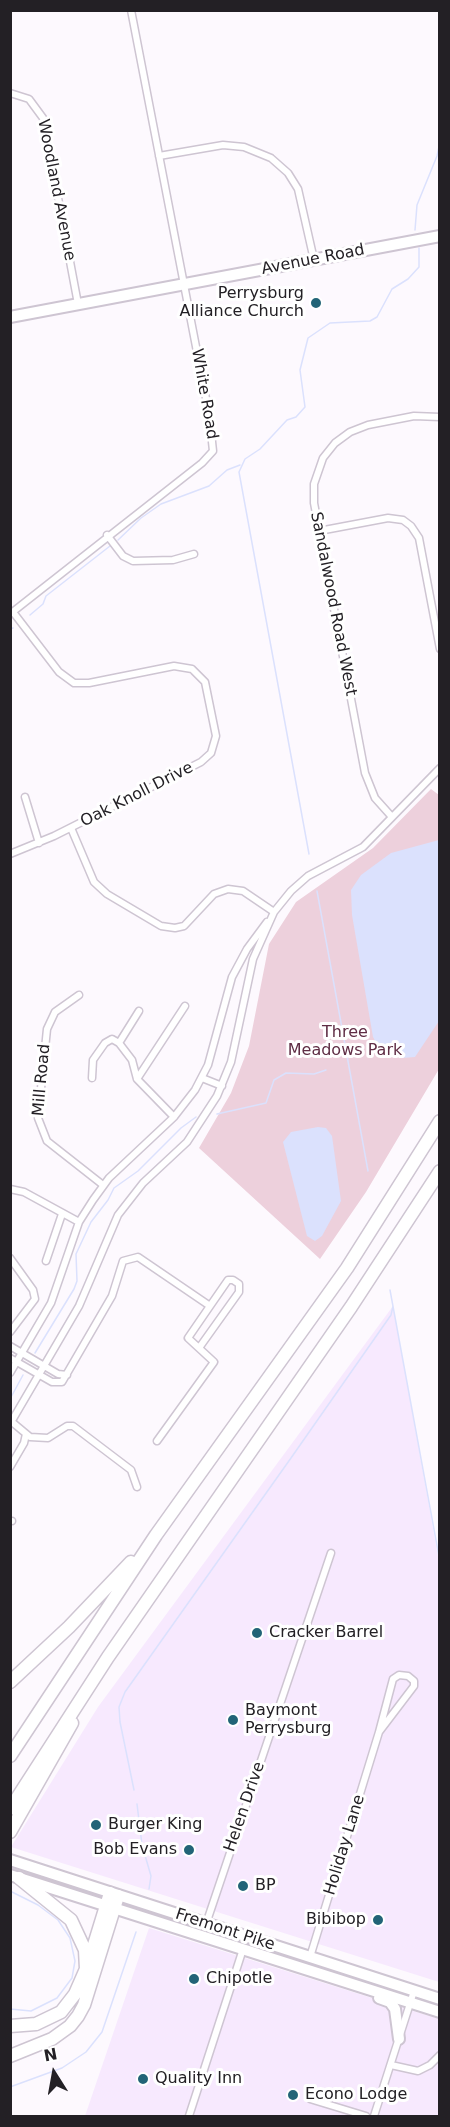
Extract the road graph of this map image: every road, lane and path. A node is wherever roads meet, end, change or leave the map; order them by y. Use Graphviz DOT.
graph roads {
  1 [pos="131,10"];
  2 [pos="10,93"];
  3 [pos="159,156"];
  4 [pos="440,236"];
  5 [pos="314,260"];
  6 [pos="183,284"];
  7 [pos="78,304"];
  8 [pos="10,317"];
  9 [pos="440,417"];
  10 [pos="319,531"];
  11 [pos="107,535"];
  12 [pos="194,554"];
  13 [pos="12,613"];
  14 [pos="440,649"];
  15 [pos="440,768"];
  16 [pos="25,797"];
  17 [pos="392,817"];
  18 [pos="71,828"];
  19 [pos="39,843"];
  20 [pos="10,854"];
  21 [pos="274,912"];
  22 [pos="268,922"];
  23 [pos="79,995"];
  24 [pos="185,1006"];
  25 [pos="140,1011"];
  26 [pos="119,1043"];
  27 [pos="92,1078"];
  28 [pos="202,1078"];
  29 [pos="137,1079"];
  30 [pos="222,1086"];
  31 [pos="174,1117"];
  32 [pos="440,1121"];
  33 [pos="440,1171"];
  34 [pos="103,1185"];
  35 [pos="10,1189"];
  36 [pos="62,1214"];
  37 [pos="79,1222"];
  38 [pos="10,1258"];
  39 [pos="46,1261"];
  40 [pos="210,1306"];
  41 [pos="10,1332"];
  42 [pos="10,1346"];
  43 [pos="199,1348"];
  44 [pos="21,1355"];
  45 [pos="14,1360"];
  46 [pos="44,1367"];
  47 [pos="10,1373"];
  48 [pos="67,1375"];
  49 [pos="39,1376"];
  50 [pos="11,1423"];
  51 [pos="26,1434"];
  52 [pos="157,1441"];
  53 [pos="10,1467"];
  54 [pos="136,1487"];
  55 [pos="156,1535"];
  56 [pos="331,1553"];
  57 [pos="108,1657"];
  58 [pos="10,1682"];
  59 [pos="379,1732"];
  60 [pos="10,1756"];
  61 [pos="10,1809"];
  62 [pos="10,1832"];
  63 [pos="10,1860"];
  64 [pos="15,1877"];
  65 [pos="35,1883"];
  66 [pos="114,1894"];
  67 [pos="110,1907"];
  68 [pos="206,1924"];
  69 [pos="243,1949"];
  70 [pos="310,1957"];
  71 [pos="86,1969"];
  72 [pos="344,1981"];
  73 [pos="414,1991"];
  74 [pos="440,1999"];
  75 [pos="411,2002"];
  76 [pos="440,2012"];
  77 [pos="10,2026"];
  78 [pos="399,2039"];
  79 [pos="440,2055"];
  80 [pos="10,2056"];
  81 [pos="391,2065"];
  82 [pos="310,2099"];
  83 [pos="189,2116"];
  84 [pos="366,2116"];
  85 [pos="374,2116"];
  1 -- 3 [label="street, White Road"];
  2 -- 7 [label="street, Woodland Avenue"];
  3 -- 5 [label="street"];
  3 -- 6 [label="street, White Road"];
  4 -- 5 [label="main road, Avenue Road"];
  5 -- 6 [label="main road, Avenue Road"];
  6 -- 7 [label="main road, Avenue Road"];
  6 -- 11 [label="street, White Road"];
  7 -- 8 [label="main road, Avenue Road"];
  9 -- 10 [label="street, Sandalwood Road West"];
  10 -- 14 [label="street"];
  10 -- 17 [label="street, Sandalwood Road West"];
  11 -- 12 [label="street"];
  11 -- 13 [label="street, White Road"];
  13 -- 18 [label="street, Oak Knoll Drive"];
  15 -- 17 [label="street"];
  16 -- 19 [label="street"];
  17 -- 21 [label="street"];
  18 -- 19 [label="street, Oak Knoll Drive"];
  18 -- 21 [label="street"];
  19 -- 20 [label="street, Oak Knoll Drive"];
  21 -- 22 [label="street"];
  22 -- 28 [label="street"];
  22 -- 30 [label="street"];
  23 -- 34 [label="street, Mill Road"];
  24 -- 29 [label="street"];
  25 -- 26 [label="street"];
  26 -- 27 [label="street"];
  26 -- 29 [label="street"];
  28 -- 30 [label="street"];
  28 -- 31 [label="street"];
  29 -- 31 [label="street"];
  30 -- 46 [label="street"];
  31 -- 34 [label="street"];
  32 -- 55 [label="highway"];
  33 -- 57 [label="highway"];
  34 -- 37 [label="street"];
  35 -- 36 [label="street"];
  36 -- 37 [label="street"];
  36 -- 39 [label="street"];
  37 -- 44 [label="street"];
  38 -- 41 [label="street"];
  40 -- 43 [label="street"];
  40 -- 43 [label="street"];
  40 -- 48 [label="street"];
  42 -- 44 [label="street"];
  43 -- 52 [label="street"];
  44 -- 45 [label="street"];
  44 -- 46 [label="street"];
  45 -- 47 [label="street"];
  45 -- 49 [label="street"];
  46 -- 48 [label="street"];
  46 -- 49 [label="street"];
  48 -- 49 [label="street"];
  49 -- 50 [label="street"];
  50 -- 51 [label="street"];
  51 -- 53 [label="street"];
  51 -- 54 [label="street"];
  55 -- 58 [label="highway"];
  55 -- 60 [label="highway"];
  56 -- 68 [label="street, Helen Drive"];
  57 -- 61 [label="highway"];
  57 -- 62 [label="highway"];
  59 -- 59 [label="street, Holiday Lane"];
  59 -- 70 [label="street, Holiday Lane"];
  63 -- 66 [label="main road, Fremont Pike"];
  64 -- 65 [label="main road, Fremont Pike"];
  64 -- 71 [label="highway"];
  65 -- 66 [label="main road"];
  65 -- 67 [label="main road, Fremont Pike"];
  66 -- 67 [label="highway"];
  66 -- 68 [label="main road, Fremont Pike"];
  67 -- 69 [label="main road, Fremont Pike"];
  67 -- 71 [label="highway"];
  67 -- 80 [label="highway"];
  68 -- 70 [label="main road, Fremont Pike"];
  69 -- 72 [label="main road, Fremont Pike"];
  69 -- 83 [label="street"];
  70 -- 73 [label="main road, Fremont Pike"];
  71 -- 77 [label="highway"];
  72 -- 75 [label="main road, Fremont Pike"];
  72 -- 78 [label="main road"];
  73 -- 74 [label="main road, Fremont Pike"];
  73 -- 75 [label="street"];
  75 -- 76 [label="main road, Fremont Pike"];
  75 -- 78 [label="street"];
  78 -- 81 [label="street"];
  79 -- 81 [label="street"];
  81 -- 85 [label="street"];
  82 -- 84 [label="street"];
}
